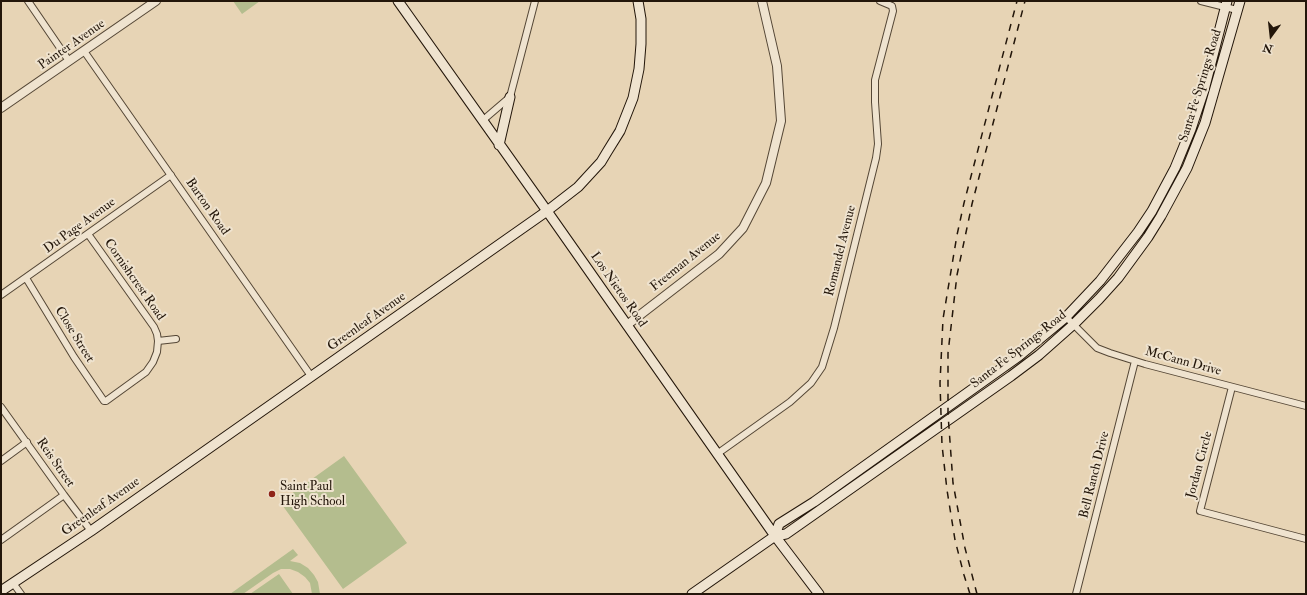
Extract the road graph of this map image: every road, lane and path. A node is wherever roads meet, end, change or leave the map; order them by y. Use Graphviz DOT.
graph roads {
  1 [pos="28,1"];
  2 [pos="156,1"];
  3 [pos="398,1"];
  4 [pos="535,1"];
  5 [pos="638,1"];
  6 [pos="762,1"];
  7 [pos="880,1"];
  8 [pos="1201,1"];
  9 [pos="1226,4"];
  10 [pos="1238,6"];
  11 [pos="84,51"];
  12 [pos="69,61"];
  13 [pos="510,97"];
  14 [pos="1,108"];
  15 [pos="482,120"];
  16 [pos="499,145"];
  17 [pos="171,175"];
  18 [pos="547,211"];
  19 [pos="88,234"];
  20 [pos="26,278"];
  21 [pos="1,295"];
  22 [pos="1066,317"];
  23 [pos="1074,324"];
  24 [pos="627,325"];
  25 [pos="176,339"];
  26 [pos="158,341"];
  27 [pos="1135,361"];
  28 [pos="311,376"];
  29 [pos="1232,386"];
  30 [pos="106,401"];
  31 [pos="1306,406"];
  32 [pos="1,407"];
  33 [pos="26,442"];
  34 [pos="717,454"];
  35 [pos="1,461"];
  36 [pos="840,483"];
  37 [pos="846,492"];
  38 [pos="64,495"];
  39 [pos="91,531"];
  40 [pos="775,536"];
  41 [pos="1,540"];
  42 [pos="1306,540"];
  43 [pos="13,583"];
  44 [pos="1,591"];
  45 [pos="21,594"];
  46 [pos="692,594"];
  47 [pos="819,594"];
  48 [pos="1076,594"];
  1 -- 12 [label="street"];
  2 -- 11 [label="street, Painter Avenue"];
  3 -- 15 [label="main road, Los Nietos Road"];
  4 -- 13 [label="street"];
  5 -- 18 [label="main road, Greenleaf Avenue"];
  6 -- 24 [label="street, Freeman Avenue"];
  7 -- 34 [label="street, Romandel Avenue"];
  8 -- 9 [label="street"];
  9 -- 10 [label="street"];
  9 -- 22 [label="main road, Santa Fe Springs Road"];
  10 -- 23 [label="main road, Santa Fe Springs Road"];
  11 -- 12 [label="street, Painter Avenue"];
  11 -- 17 [label="street, Barton Road"];
  12 -- 14 [label="street, Painter Avenue"];
  13 -- 15 [label="street"];
  13 -- 16 [label="main road"];
  15 -- 16 [label="main road, Los Nietos Road"];
  16 -- 18 [label="main road, Los Nietos Road"];
  17 -- 19 [label="street, Du Page Avenue"];
  17 -- 28 [label="street, Barton Road"];
  18 -- 24 [label="main road, Los Nietos Road"];
  18 -- 28 [label="main road, Greenleaf Avenue"];
  19 -- 20 [label="street, Du Page Avenue"];
  19 -- 26 [label="street, Cornishcrest Road"];
  20 -- 21 [label="street, Du Page Avenue"];
  20 -- 30 [label="street, Close Street"];
  22 -- 23 [label="street, McCann Drive"];
  22 -- 36 [label="main road, Santa Fe Springs Road"];
  23 -- 27 [label="street, McCann Drive"];
  23 -- 37 [label="main road, Santa Fe Springs Road"];
  24 -- 34 [label="main road, Los Nietos Road"];
  25 -- 26 [label="street, Cornishcrest Road"];
  26 -- 30 [label="street, Cornishcrest Road"];
  27 -- 29 [label="street, McCann Drive"];
  27 -- 48 [label="street, Bell Ranch Drive"];
  28 -- 39 [label="main road, Greenleaf Avenue"];
  29 -- 31 [label="street, McCann Drive"];
  29 -- 42 [label="street, Jordan Circle"];
  32 -- 33 [label="street, Reis Street"];
  33 -- 35 [label="street"];
  33 -- 38 [label="street, Reis Street"];
  34 -- 40 [label="main road, Los Nietos Road"];
  36 -- 37 [label="main road"];
  36 -- 40 [label="main road, Santa Fe Springs Road"];
  37 -- 40 [label="main road, Santa Fe Springs Road"];
  38 -- 39 [label="street, Reis Street"];
  38 -- 41 [label="street"];
  39 -- 43 [label="main road, Greenleaf Avenue"];
  40 -- 46 [label="main road, Santa Fe Springs Road"];
  40 -- 47 [label="main road, Los Nietos Road"];
  43 -- 44 [label="main road, Greenleaf Avenue"];
  43 -- 45 [label="street"];
}
